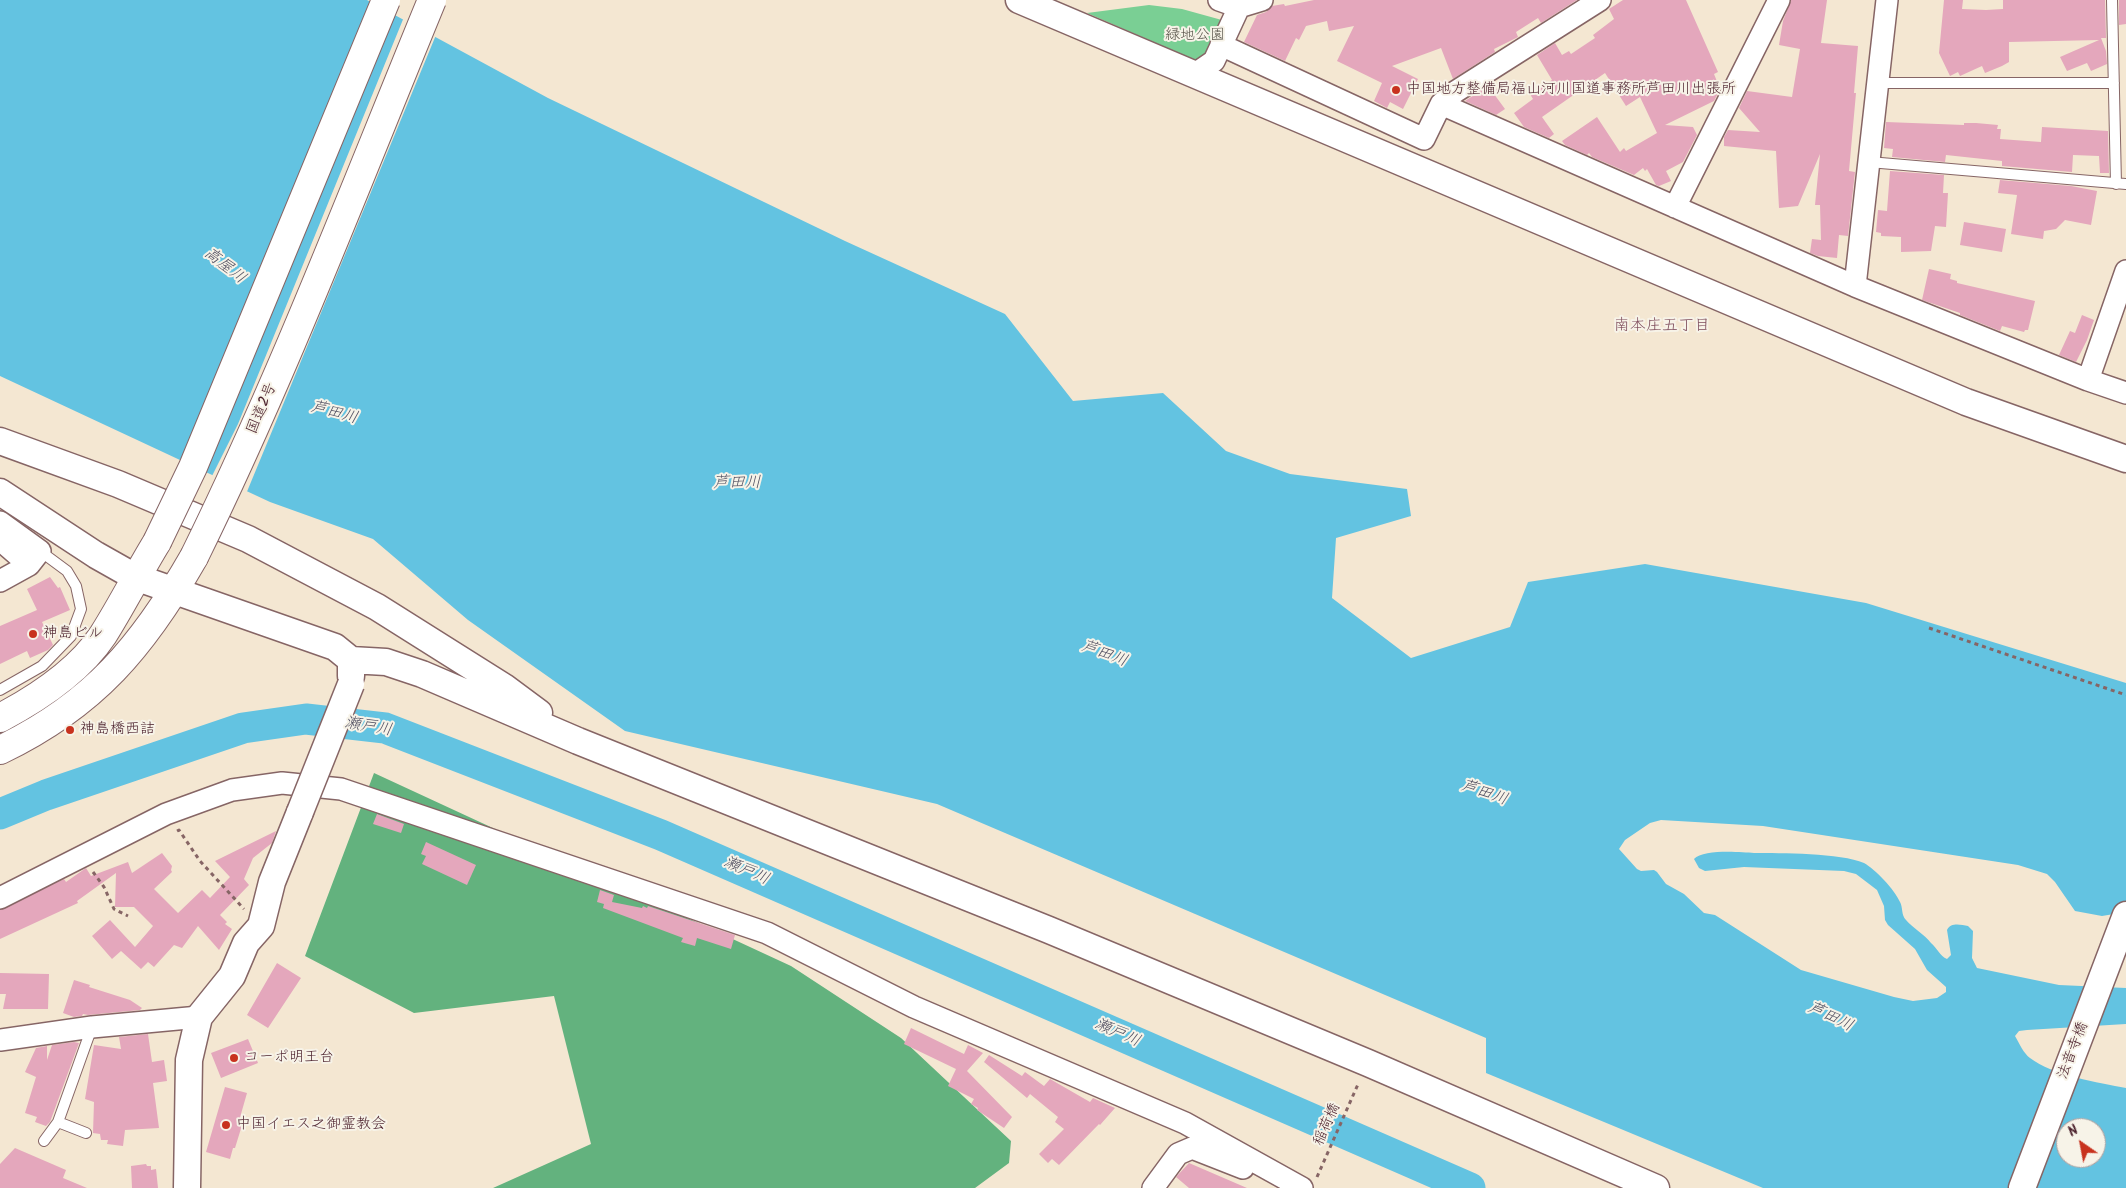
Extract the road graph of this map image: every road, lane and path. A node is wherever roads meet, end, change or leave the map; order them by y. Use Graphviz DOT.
graph roads {
  1 [pos="386,0"];
  2 [pos="432,0"];
  3 [pos="1019,0"];
  4 [pos="1219,0"];
  5 [pos="1262,0"];
  6 [pos="1600,0"];
  7 [pos="1779,0"];
  8 [pos="1887,0"];
  9 [pos="2112,0"];
  10 [pos="1239,7"];
  11 [pos="1222,45"];
  12 [pos="1195,74"];
  13 [pos="2114,83"];
  14 [pos="1877,84"];
  15 [pos="1441,104"];
  16 [pos="1869,162"];
  17 [pos="2121,184"];
  18 [pos="1675,207"];
  19 [pos="2126,271"];
  20 [pos="1855,286"];
  21 [pos="2088,380"];
  22 [pos="2126,393"];
  23 [pos="0,441"];
  24 [pos="2126,459"];
  25 [pos="0,492"];
  26 [pos="0,522"];
  27 [pos="0,540"];
  28 [pos="35,558"];
  29 [pos="135,577"];
  30 [pos="0,581"];
  31 [pos="174,591"];
  32 [pos="1929,628"];
  33 [pos="351,672"];
  34 [pos="481,673"];
  35 [pos="442,682"];
  36 [pos="0,690"];
  37 [pos="2126,695"];
  38 [pos="0,718"];
  39 [pos="578,741"];
  40 [pos="0,750"];
  41 [pos="170,832"];
  42 [pos="82,858"];
  43 [pos="0,898"];
  44 [pos="2126,915"];
  45 [pos="128,916"];
  46 [pos="261,926"];
  47 [pos="199,1017"];
  48 [pos="92,1027"];
  49 [pos="0,1040"];
  50 [pos="1360,1080"];
  51 [pos="58,1122"];
  52 [pos="86,1133"];
  53 [pos="44,1141"];
  54 [pos="1282,1177"];
  55 [pos="1309,1183"];
  56 [pos="187,1188"];
  57 [pos="1153,1188"];
  58 [pos="1656,1188"];
  59 [pos="2022,1188"];
  1 -- 29 [label="highway, bridge"];
  2 -- 31 [label="highway, 国道2号, bridge"];
  3 -- 12 [label="street"];
  4 -- 10 [label="street"];
  5 -- 10 [label="street"];
  6 -- 15 [label="street"];
  7 -- 18 [label="street"];
  8 -- 14 [label="street"];
  9 -- 13 [label="lane"];
  10 -- 11 [label="street"];
  11 -- 12 [label="street"];
  11 -- 15 [label="street"];
  12 -- 24 [label="street"];
  13 -- 14 [label="lane"];
  13 -- 17 [label="lane"];
  14 -- 16 [label="street"];
  15 -- 18 [label="street"];
  16 -- 17 [label="lane"];
  16 -- 20 [label="street"];
  18 -- 20 [label="street"];
  19 -- 21 [label="street"];
  20 -- 21 [label="street"];
  21 -- 22 [label="street"];
  23 -- 34 [label="street"];
  25 -- 29 [label="street"];
  26 -- 28 [label="street"];
  27 -- 28 [label="street"];
  28 -- 30 [label="street"];
  28 -- 36 [label="lane"];
  29 -- 31 [label="street"];
  29 -- 38 [label="highway"];
  31 -- 33 [label="street"];
  31 -- 40 [label="highway, 国道2号"];
  32 -- 37 [label="path"];
  33 -- 35 [label="street"];
  33 -- 46 [label="street, bridge"];
  34 -- 35 [label="street"];
  34 -- 39 [label="street"];
  35 -- 39 [label="street"];
  39 -- 58 [label="street"];
  41 -- 46 [label="path"];
  42 -- 43 [label="street"];
  42 -- 45 [label="path"];
  42 -- 54 [label="street"];
  44 -- 59 [label="street, 法音寺橋"];
  46 -- 47 [label="street"];
  47 -- 48 [label="street"];
  47 -- 56 [label="street"];
  48 -- 49 [label="street"];
  48 -- 51 [label="lane"];
  50 -- 55 [label="path, 稲荷橋"];
  51 -- 52 [label="lane"];
  51 -- 53 [label="lane"];
  54 -- 55 [label="street"];
  54 -- 57 [label="street"];
}
